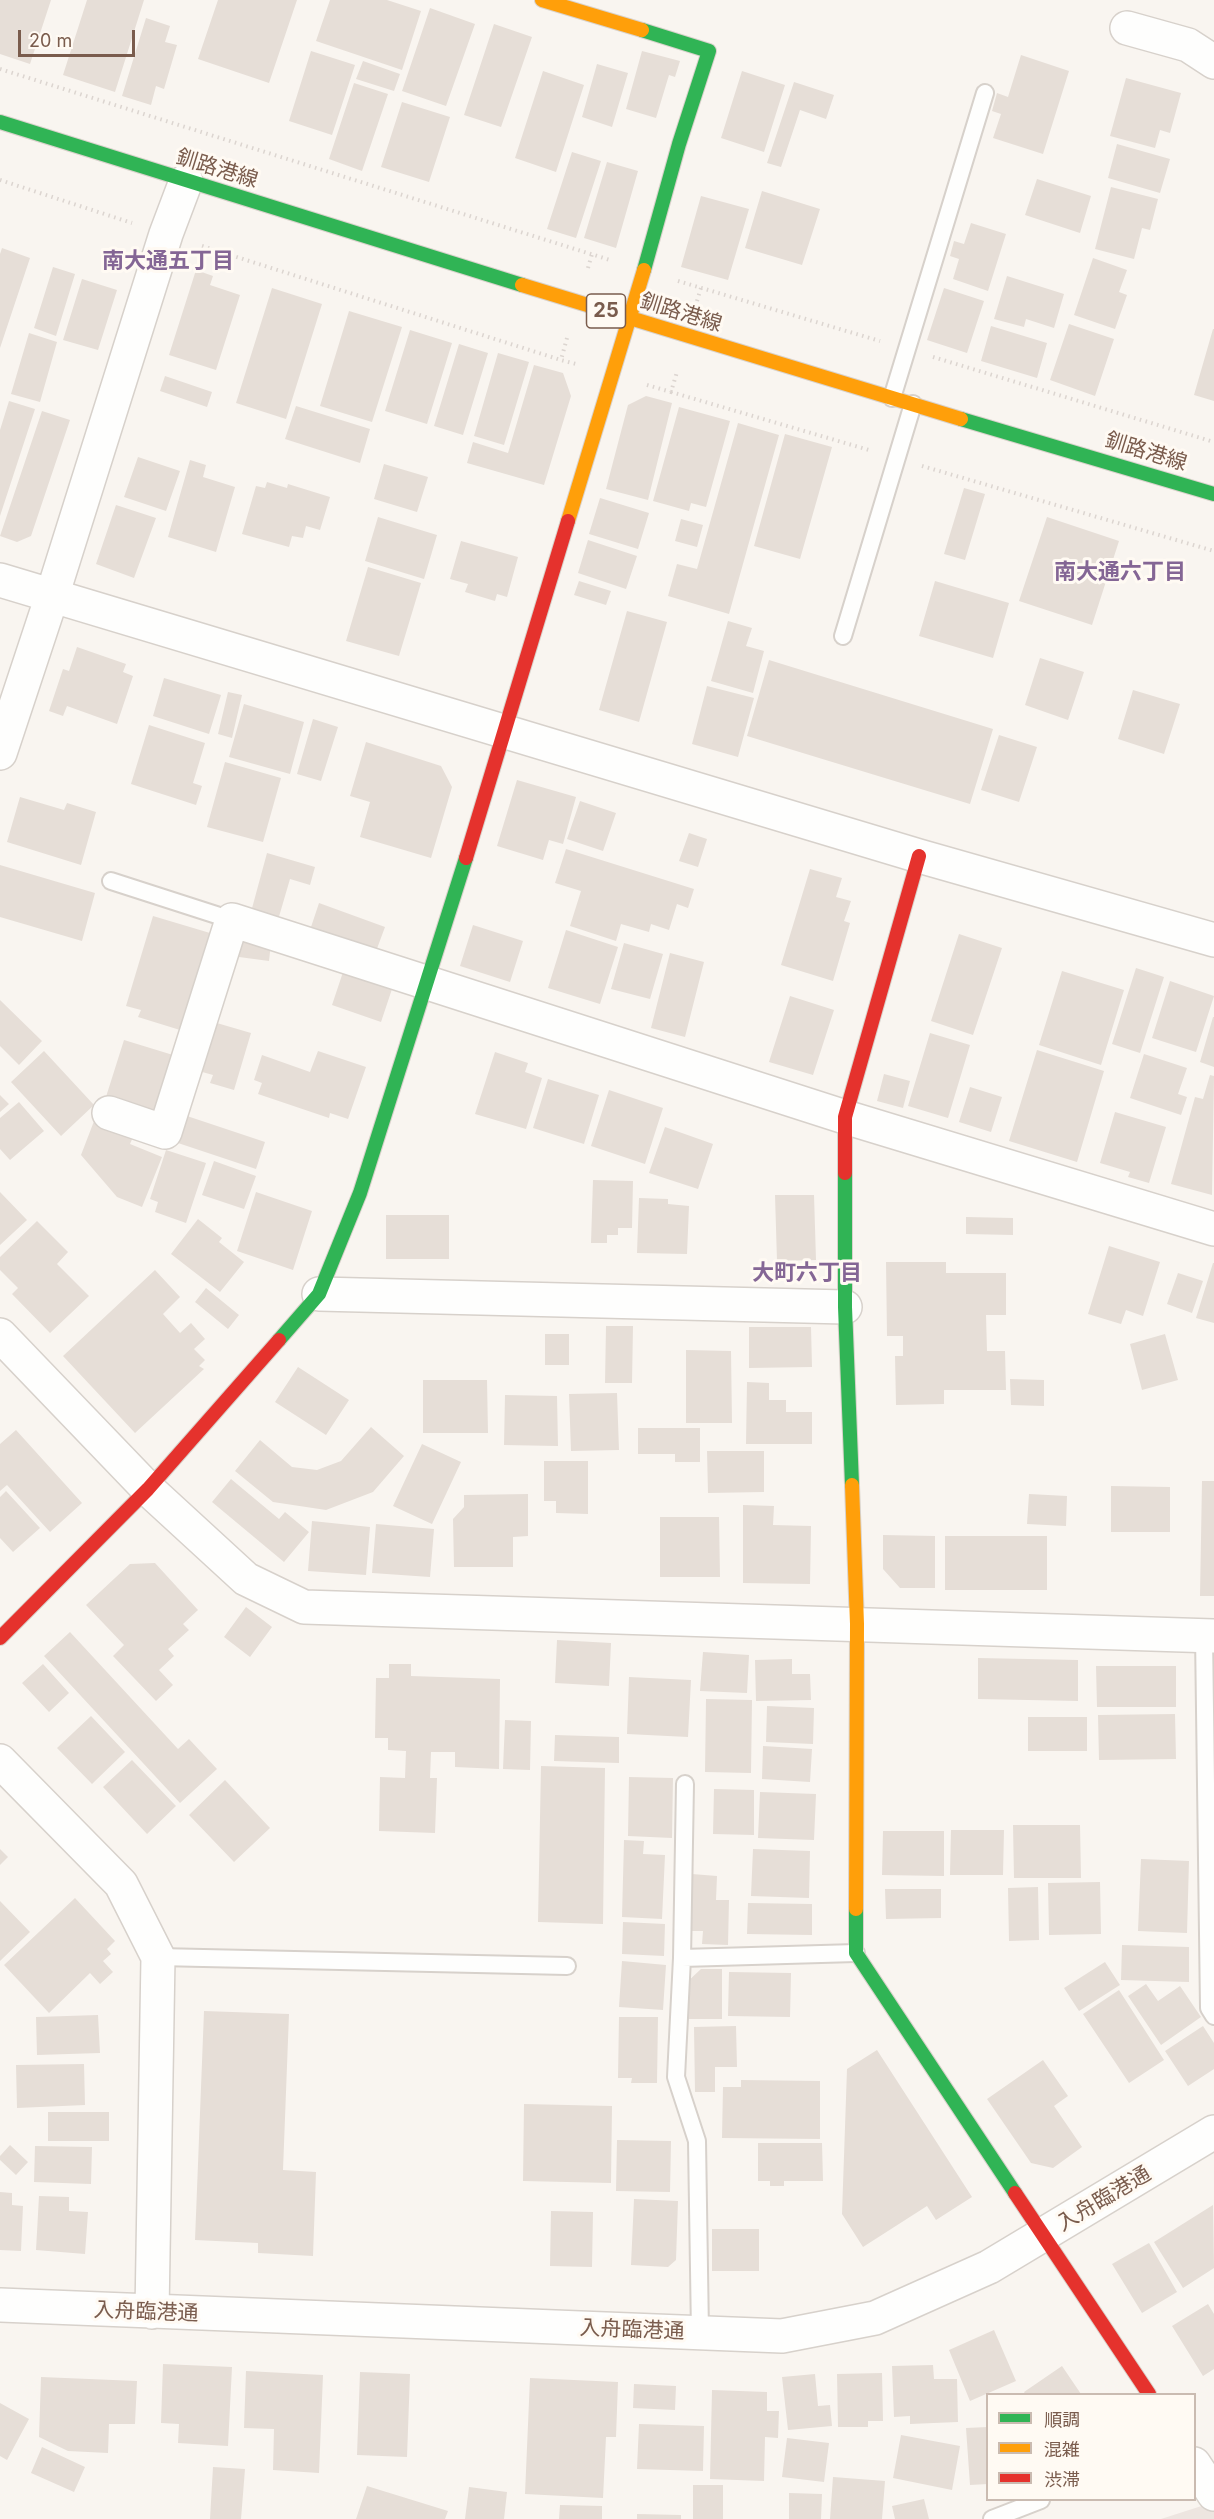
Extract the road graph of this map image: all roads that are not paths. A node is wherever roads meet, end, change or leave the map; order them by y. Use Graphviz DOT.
graph roads {
  1 [pos="542,0"];
  2 [pos="1127,28"];
  3 [pos="1214,62"];
  4 [pos="985,93"];
  5 [pos="0,122"];
  6 [pos="186,181"];
  7 [pos="631,319"];
  8 [pos="892,398"];
  9 [pos="913,404"];
  10 [pos="1214,494"];
  11 [pos="0,580"];
  12 [pos="52,596"];
  13 [pos="843,636"];
  14 [pos="506,731"];
  15 [pos="0,753"];
  16 [pos="919,856"];
  17 [pos="111,881"];
  18 [pos="232,920"];
  19 [pos="1214,940"];
  20 [pos="428,981"];
  21 [pos="109,1113"];
  22 [pos="845,1118"];
  23 [pos="1214,1228"];
  24 [pos="319,1294"];
  25 [pos="845,1307"];
  26 [pos="0,1335"];
  27 [pos="148,1490"];
  28 [pos="856,1624"];
  29 [pos="1209,1635"];
  30 [pos="0,1638"];
  31 [pos="0,1761"];
  32 [pos="685,1784"];
  33 [pos="856,1953"];
  34 [pos="158,1957"];
  35 [pos="682,1958"];
  36 [pos="567,1966"];
  37 [pos="1214,2016"];
  38 [pos="1214,2132"];
  39 [pos="1045,2235"];
  40 [pos="0,2305"];
  41 [pos="152,2312"];
  42 [pos="700,2333"];
  43 [pos="1148,2393"];
  44 [pos="1196,2467"];
  45 [pos="1214,2494"];
  46 [pos="1036,2501"];
  47 [pos="992,2519"];
  1 -- 7 [label="street"];
  2 -- 3 [label="street"];
  4 -- 8 [label="lane"];
  5 -- 6 [label="street, 釧路港線 / 25"];
  6 -- 7 [label="street, 釧路港線 / 25"];
  6 -- 12 [label="street"];
  7 -- 8 [label="street, 釧路港線 / 25"];
  7 -- 14 [label="street"];
  8 -- 9 [label="street, 釧路港線 / 25"];
  9 -- 10 [label="street, 釧路港線 / 25"];
  9 -- 13 [label="lane"];
  11 -- 12 [label="street"];
  12 -- 14 [label="street"];
  12 -- 15 [label="street"];
  14 -- 16 [label="street"];
  14 -- 20 [label="street"];
  16 -- 19 [label="street"];
  16 -- 22 [label="street"];
  17 -- 18 [label="lane"];
  18 -- 20 [label="street"];
  18 -- 21 [label="street"];
  20 -- 22 [label="street"];
  20 -- 24 [label="street"];
  22 -- 23 [label="street"];
  22 -- 25 [label="street"];
  24 -- 25 [label="street"];
  24 -- 27 [label="street"];
  25 -- 28 [label="street"];
  26 -- 27 [label="street"];
  27 -- 28 [label="street"];
  27 -- 30 [label="street"];
  28 -- 29 [label="street"];
  28 -- 33 [label="street"];
  29 -- 37 [label="lane"];
  31 -- 34 [label="street"];
  32 -- 35 [label="lane"];
  33 -- 35 [label="lane"];
  33 -- 39 [label="street"];
  34 -- 36 [label="lane"];
  34 -- 41 [label="street"];
  35 -- 42 [label="lane"];
  38 -- 39 [label="street, 入舟臨港通"];
  39 -- 42 [label="street, 入舟臨港通"];
  39 -- 43 [label="street"];
  40 -- 41 [label="street, 入舟臨港通"];
  41 -- 42 [label="street, 入舟臨港通"];
  44 -- 45 [label="street"];
  46 -- 47 [label="lane"];
}
